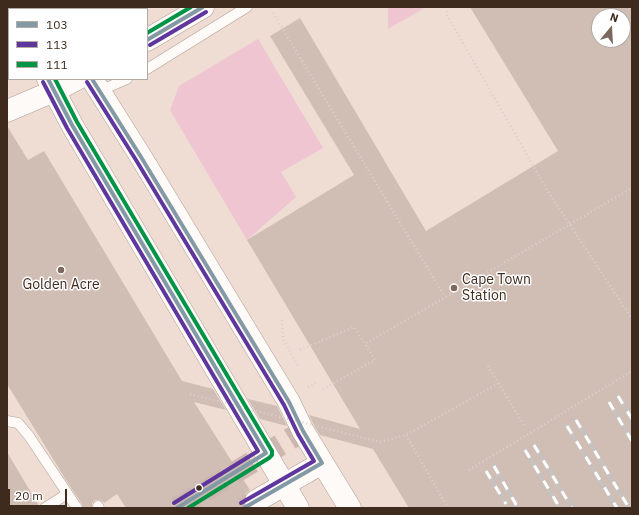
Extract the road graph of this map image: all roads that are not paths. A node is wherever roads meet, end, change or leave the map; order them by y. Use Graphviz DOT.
graph roads {
  1 [pos="203,7"];
  2 [pos="247,7"];
  3 [pos="148,39"];
  4 [pos="148,68"];
  5 [pos="73,80"];
  6 [pos="122,80"];
  7 [pos="51,85"];
  8 [pos="95,85"];
  9 [pos="7,111"];
  10 [pos="7,421"];
  11 [pos="322,463"];
  12 [pos="285,484"];
  13 [pos="67,494"];
  14 [pos="256,501"];
  15 [pos="45,508"];
  16 [pos="77,508"];
  17 [pos="298,508"];
  18 [pos="350,508"];
  1 -- 3 [label="main road"];
  2 -- 4 [label="lane"];
  5 -- 7 [label="main road"];
  6 -- 8 [label="lane"];
  7 -- 9 [label="main road"];
  7 -- 12 [label="main road"];
  8 -- 11 [label="main road"];
  10 -- 13 [label="lane"];
  11 -- 12 [label="main road"];
  11 -- 18 [label="main road"];
  12 -- 14 [label="main road"];
  12 -- 17 [label="main road"];
  13 -- 15 [label="lane"];
  13 -- 16 [label="lane"];
}
